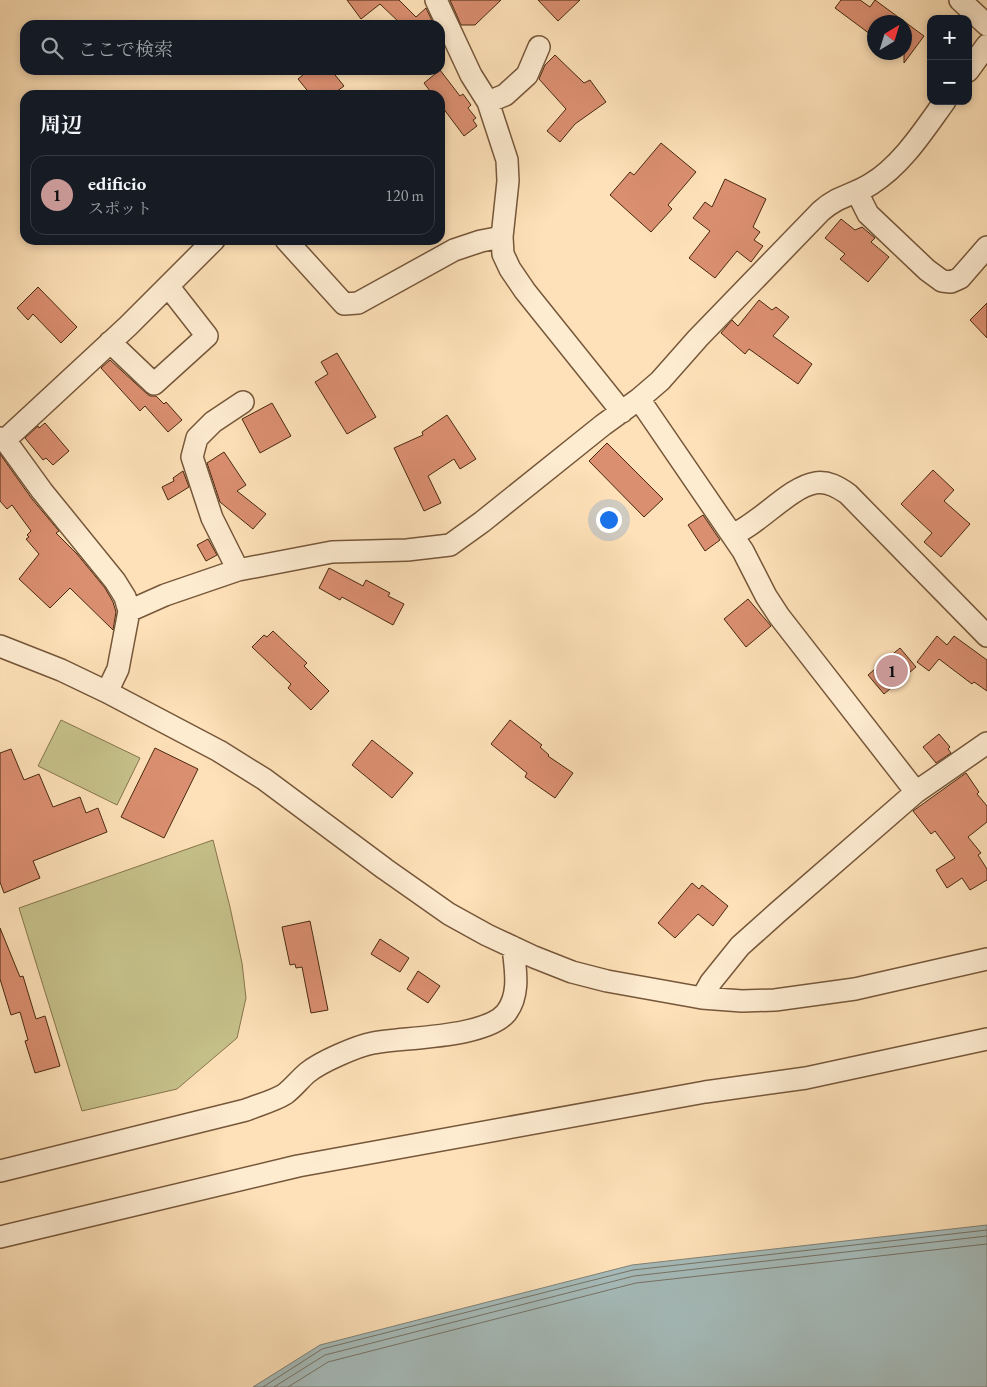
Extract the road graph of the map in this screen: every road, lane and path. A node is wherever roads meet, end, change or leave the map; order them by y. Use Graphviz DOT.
graph roads {
  1 [pos="436,0"];
  2 [pos="960,0"];
  3 [pos="987,25"];
  4 [pos="987,45"];
  5 [pos="539,47"];
  6 [pos="972,66"];
  7 [pos="488,102"];
  8 [pos="943,105"];
  9 [pos="857,192"];
  10 [pos="502,237"];
  11 [pos="209,245"];
  12 [pos="291,245"];
  13 [pos="987,247"];
  14 [pos="168,286"];
  15 [pos="110,342"];
  16 [pos="639,400"];
  17 [pos="242,402"];
  18 [pos="622,412"];
  19 [pos="2,439"];
  20 [pos="732,536"];
  21 [pos="238,570"];
  22 [pos="129,611"];
  23 [pos="987,636"];
  24 [pos="0,646"];
  25 [pos="107,692"];
  26 [pos="987,743"];
  27 [pos="916,792"];
  28 [pos="512,947"];
  29 [pos="987,959"];
  30 [pos="702,998"];
  31 [pos="987,1039"];
  32 [pos="0,1171"];
  33 [pos="0,1237"];
  1 -- 7 [label="street"];
  2 -- 3 [label="street"];
  4 -- 6 [label="street"];
  5 -- 7 [label="street"];
  7 -- 10 [label="street"];
  8 -- 9 [label="street"];
  9 -- 13 [label="street"];
  9 -- 16 [label="street"];
  10 -- 12 [label="street"];
  10 -- 18 [label="street"];
  11 -- 14 [label="street"];
  14 -- 15 [label="street"];
  14 -- 15 [label="street"];
  15 -- 19 [label="street"];
  16 -- 18 [label="street"];
  16 -- 20 [label="street"];
  17 -- 21 [label="street"];
  18 -- 21 [label="street"];
  19 -- 22 [label="street"];
  20 -- 23 [label="street"];
  20 -- 27 [label="street"];
  21 -- 22 [label="street"];
  22 -- 25 [label="street"];
  24 -- 25 [label="street"];
  25 -- 28 [label="street"];
  26 -- 27 [label="street"];
  27 -- 30 [label="street"];
  28 -- 30 [label="street"];
  28 -- 32 [label="street"];
  29 -- 30 [label="street"];
  31 -- 33 [label="street"];
}
